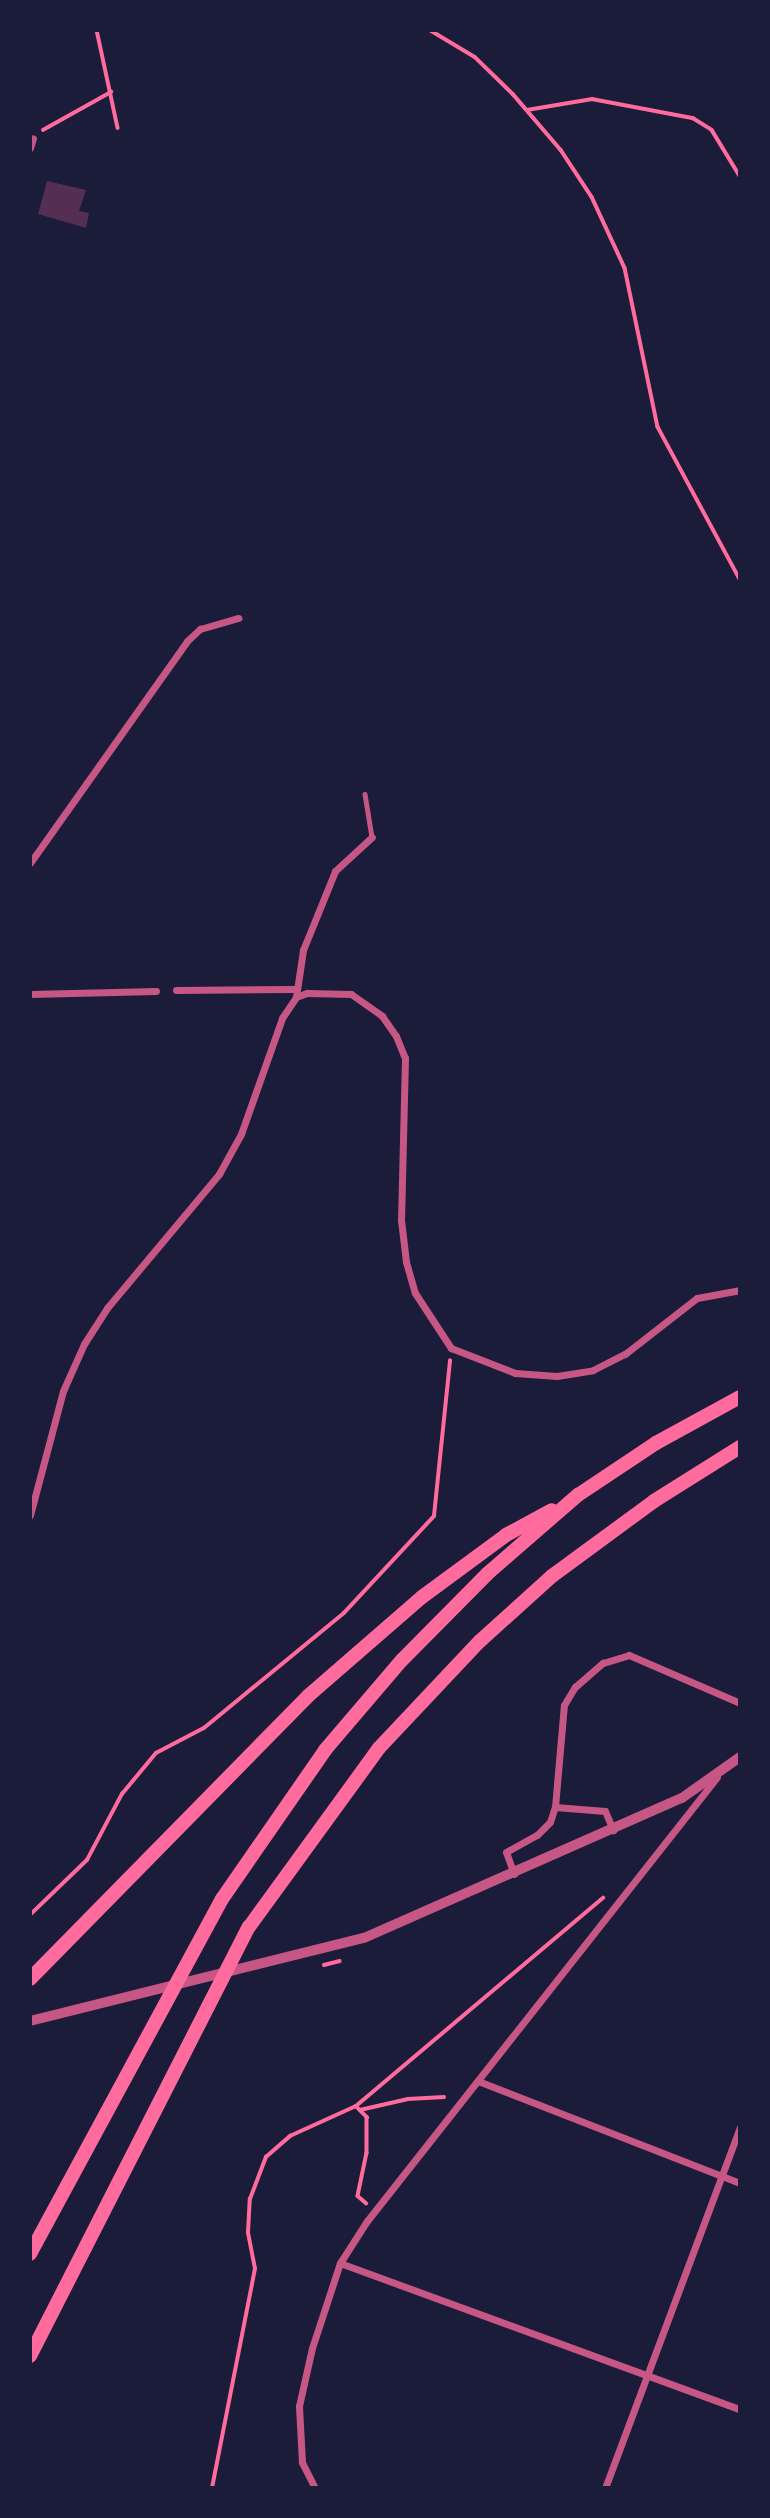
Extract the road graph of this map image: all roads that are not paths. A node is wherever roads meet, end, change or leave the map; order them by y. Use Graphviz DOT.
graph roads {
  1 [pos="33,138"];
  2 [pos="30,148"];
  3 [pos="238,618"];
  4 [pos="365,794"];
  5 [pos="372,837"];
  6 [pos="30,863"];
  7 [pos="156,990"];
  8 [pos="176,990"];
  9 [pos="296,993"];
  10 [pos="30,994"];
  11 [pos="740,1290"];
  12 [pos="740,1397"];
  13 [pos="740,1447"];
  14 [pos="578,1495"];
  15 [pos="30,1515"];
  16 [pos="740,1703"];
  17 [pos="740,1757"];
  18 [pos="718,1776"];
  19 [pos="555,1807"];
  20 [pos="613,1830"];
  21 [pos="513,1874"];
  22 [pos="30,1979"];
  23 [pos="30,2021"];
  24 [pos="478,2081"];
  25 [pos="740,2127"];
  26 [pos="723,2177"];
  27 [pos="740,2183"];
  28 [pos="30,2254"];
  29 [pos="340,2263"];
  30 [pos="31,2353"];
  31 [pos="646,2374"];
  32 [pos="740,2409"];
  33 [pos="315,2488"];
  34 [pos="605,2488"];
  1 -- 2 [label="street"];
  3 -- 6 [label="street"];
  4 -- 5 [label="lane"];
  5 -- 9 [label="street"];
  7 -- 10 [label="street"];
  8 -- 9 [label="street"];
  9 -- 11 [label="street"];
  9 -- 15 [label="street"];
  12 -- 14 [label="highway"];
  13 -- 30 [label="highway"];
  14 -- 22 [label="highway"];
  14 -- 28 [label="highway"];
  16 -- 19 [label="street"];
  17 -- 18 [label="street"];
  18 -- 20 [label="street"];
  18 -- 24 [label="street"];
  19 -- 20 [label="street"];
  19 -- 21 [label="street"];
  20 -- 21 [label="street"];
  21 -- 23 [label="street"];
  24 -- 26 [label="street"];
  24 -- 29 [label="street"];
  25 -- 26 [label="street"];
  26 -- 27 [label="street"];
  26 -- 31 [label="street"];
  29 -- 31 [label="street"];
  29 -- 33 [label="street"];
  31 -- 32 [label="street"];
  31 -- 34 [label="street"];
}
